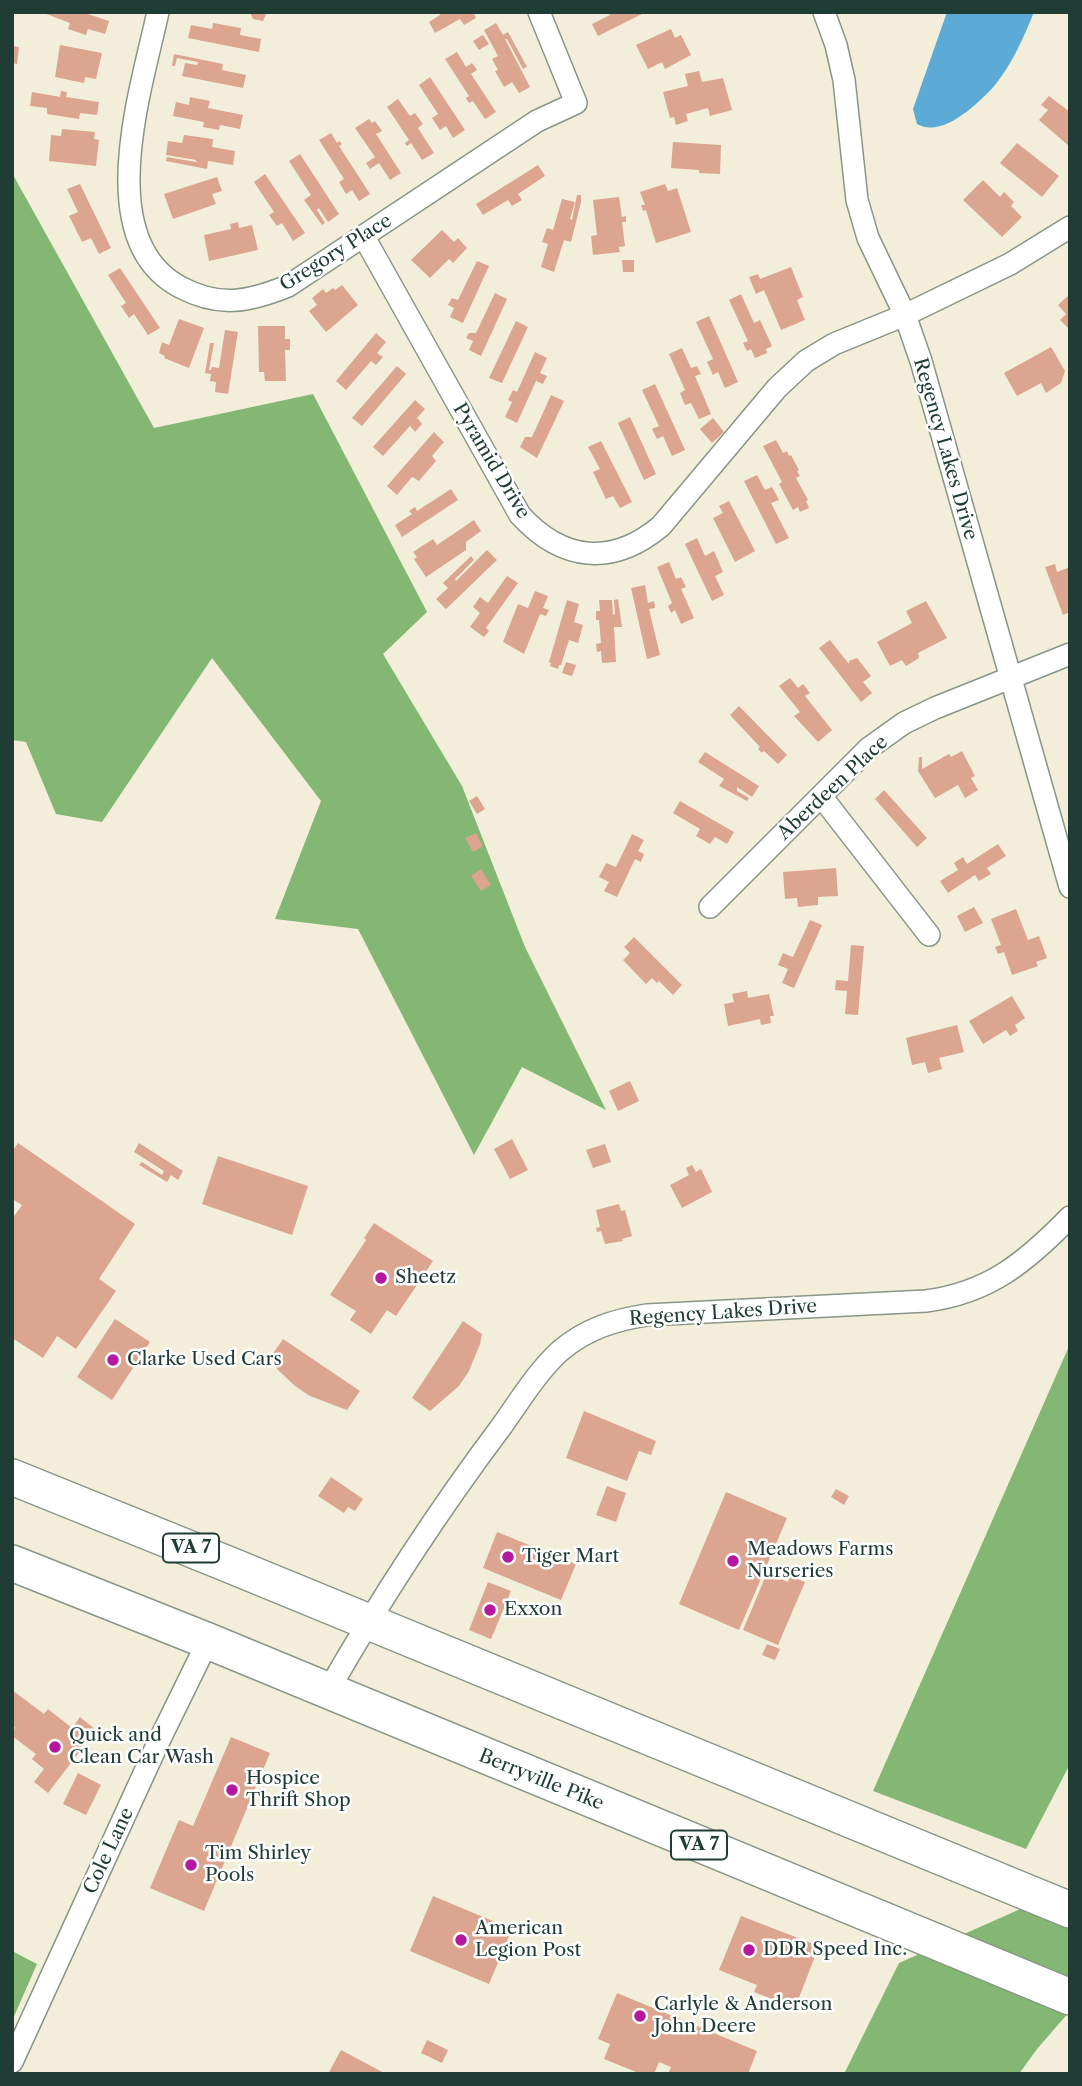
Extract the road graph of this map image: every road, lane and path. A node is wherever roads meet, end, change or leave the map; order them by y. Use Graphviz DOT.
graph roads {
  1 [pos="158,12"];
  2 [pos="539,12"];
  3 [pos="824,12"];
  4 [pos="1070,227"];
  5 [pos="364,237"];
  6 [pos="905,315"];
  7 [pos="1070,654"];
  8 [pos="1011,678"];
  9 [pos="821,796"];
  10 [pos="1070,887"];
  11 [pos="710,907"];
  12 [pos="929,935"];
  13 [pos="1070,1217"];
  14 [pos="12,1478"];
  15 [pos="12,1563"];
  16 [pos="368,1622"];
  17 [pos="208,1640"];
  18 [pos="328,1691"];
  19 [pos="1070,1910"];
  20 [pos="1070,1997"];
  21 [pos="12,2062"];
  1 -- 5 [label="street, Gregory Place"];
  2 -- 5 [label="street, Gregory Place"];
  3 -- 6 [label="street, Regency Lakes Drive"];
  4 -- 6 [label="street, Pyramid Drive"];
  5 -- 6 [label="street, Pyramid Drive"];
  6 -- 8 [label="street, Regency Lakes Drive"];
  7 -- 8 [label="street, Aberdeen Place"];
  8 -- 9 [label="street, Aberdeen Place"];
  8 -- 10 [label="street, Regency Lakes Drive"];
  9 -- 11 [label="street, Aberdeen Place"];
  9 -- 12 [label="street"];
  13 -- 16 [label="street, Regency Lakes Drive"];
  14 -- 16 [label="highway, VA 7"];
  15 -- 17 [label="highway, Berryville Pike / VA 7"];
  16 -- 18 [label="street, Regency Lakes Drive"];
  16 -- 19 [label="highway, VA 7"];
  17 -- 18 [label="highway, Berryville Pike / VA 7"];
  17 -- 21 [label="street, Cole Lane"];
  18 -- 20 [label="highway, Berryville Pike / VA 7"];
}
